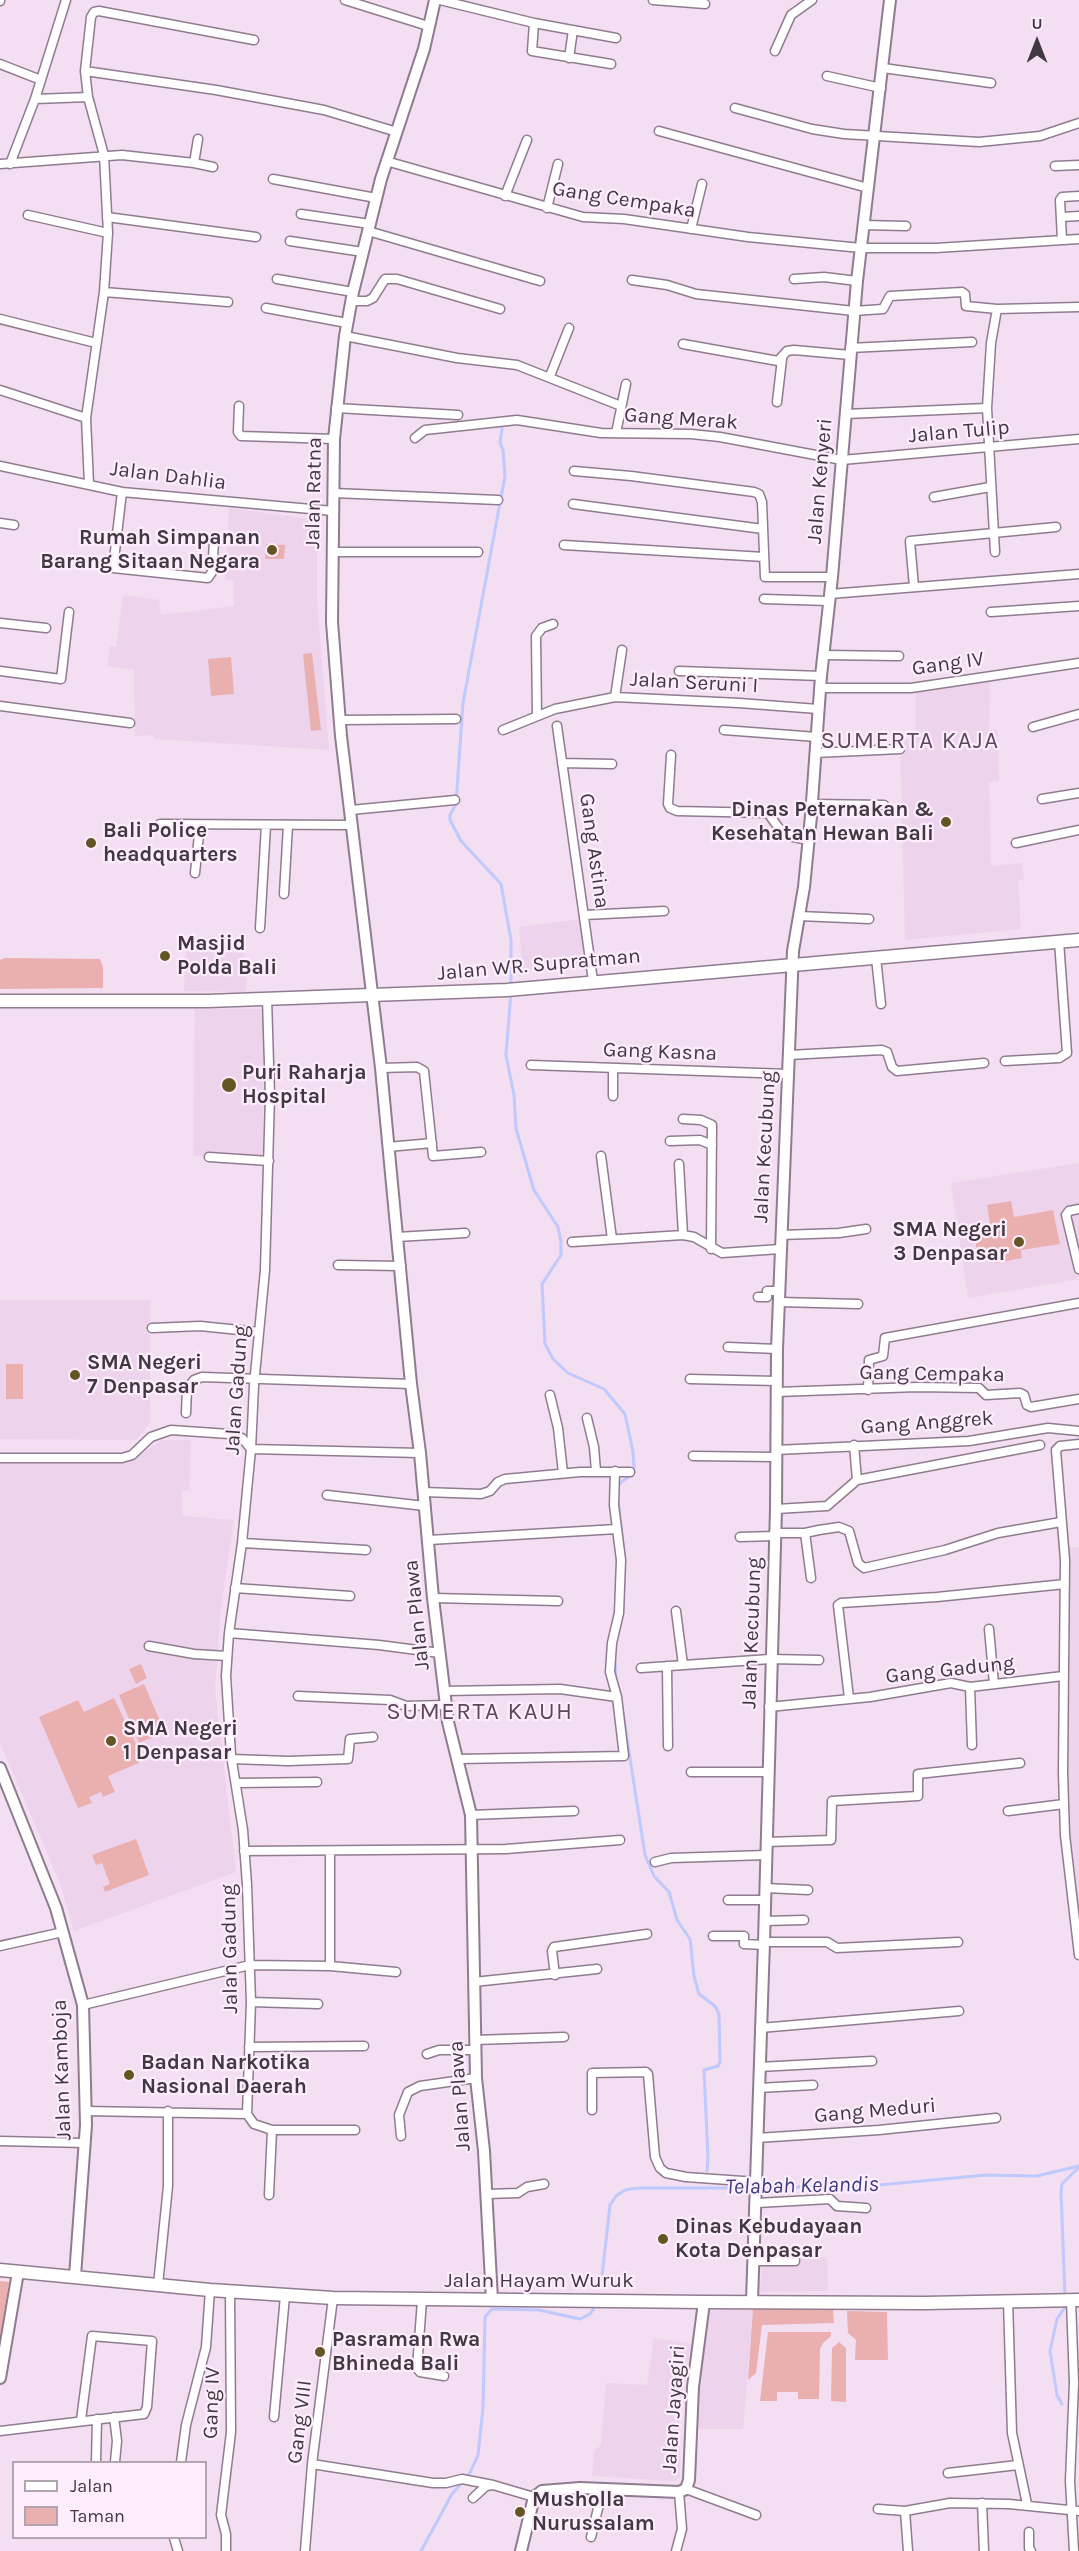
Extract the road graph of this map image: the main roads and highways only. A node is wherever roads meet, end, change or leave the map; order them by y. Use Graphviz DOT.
graph roads {
  1 [pos="1079,940"];
  2 [pos="0,1001"];
  3 [pos="0,2270"];
  4 [pos="1073,2300"];
  1 -- 2 [label="main road, Jalan WR. Supratman"];
  3 -- 4 [label="main road, Jalan Hayam Wuruk"];
}
